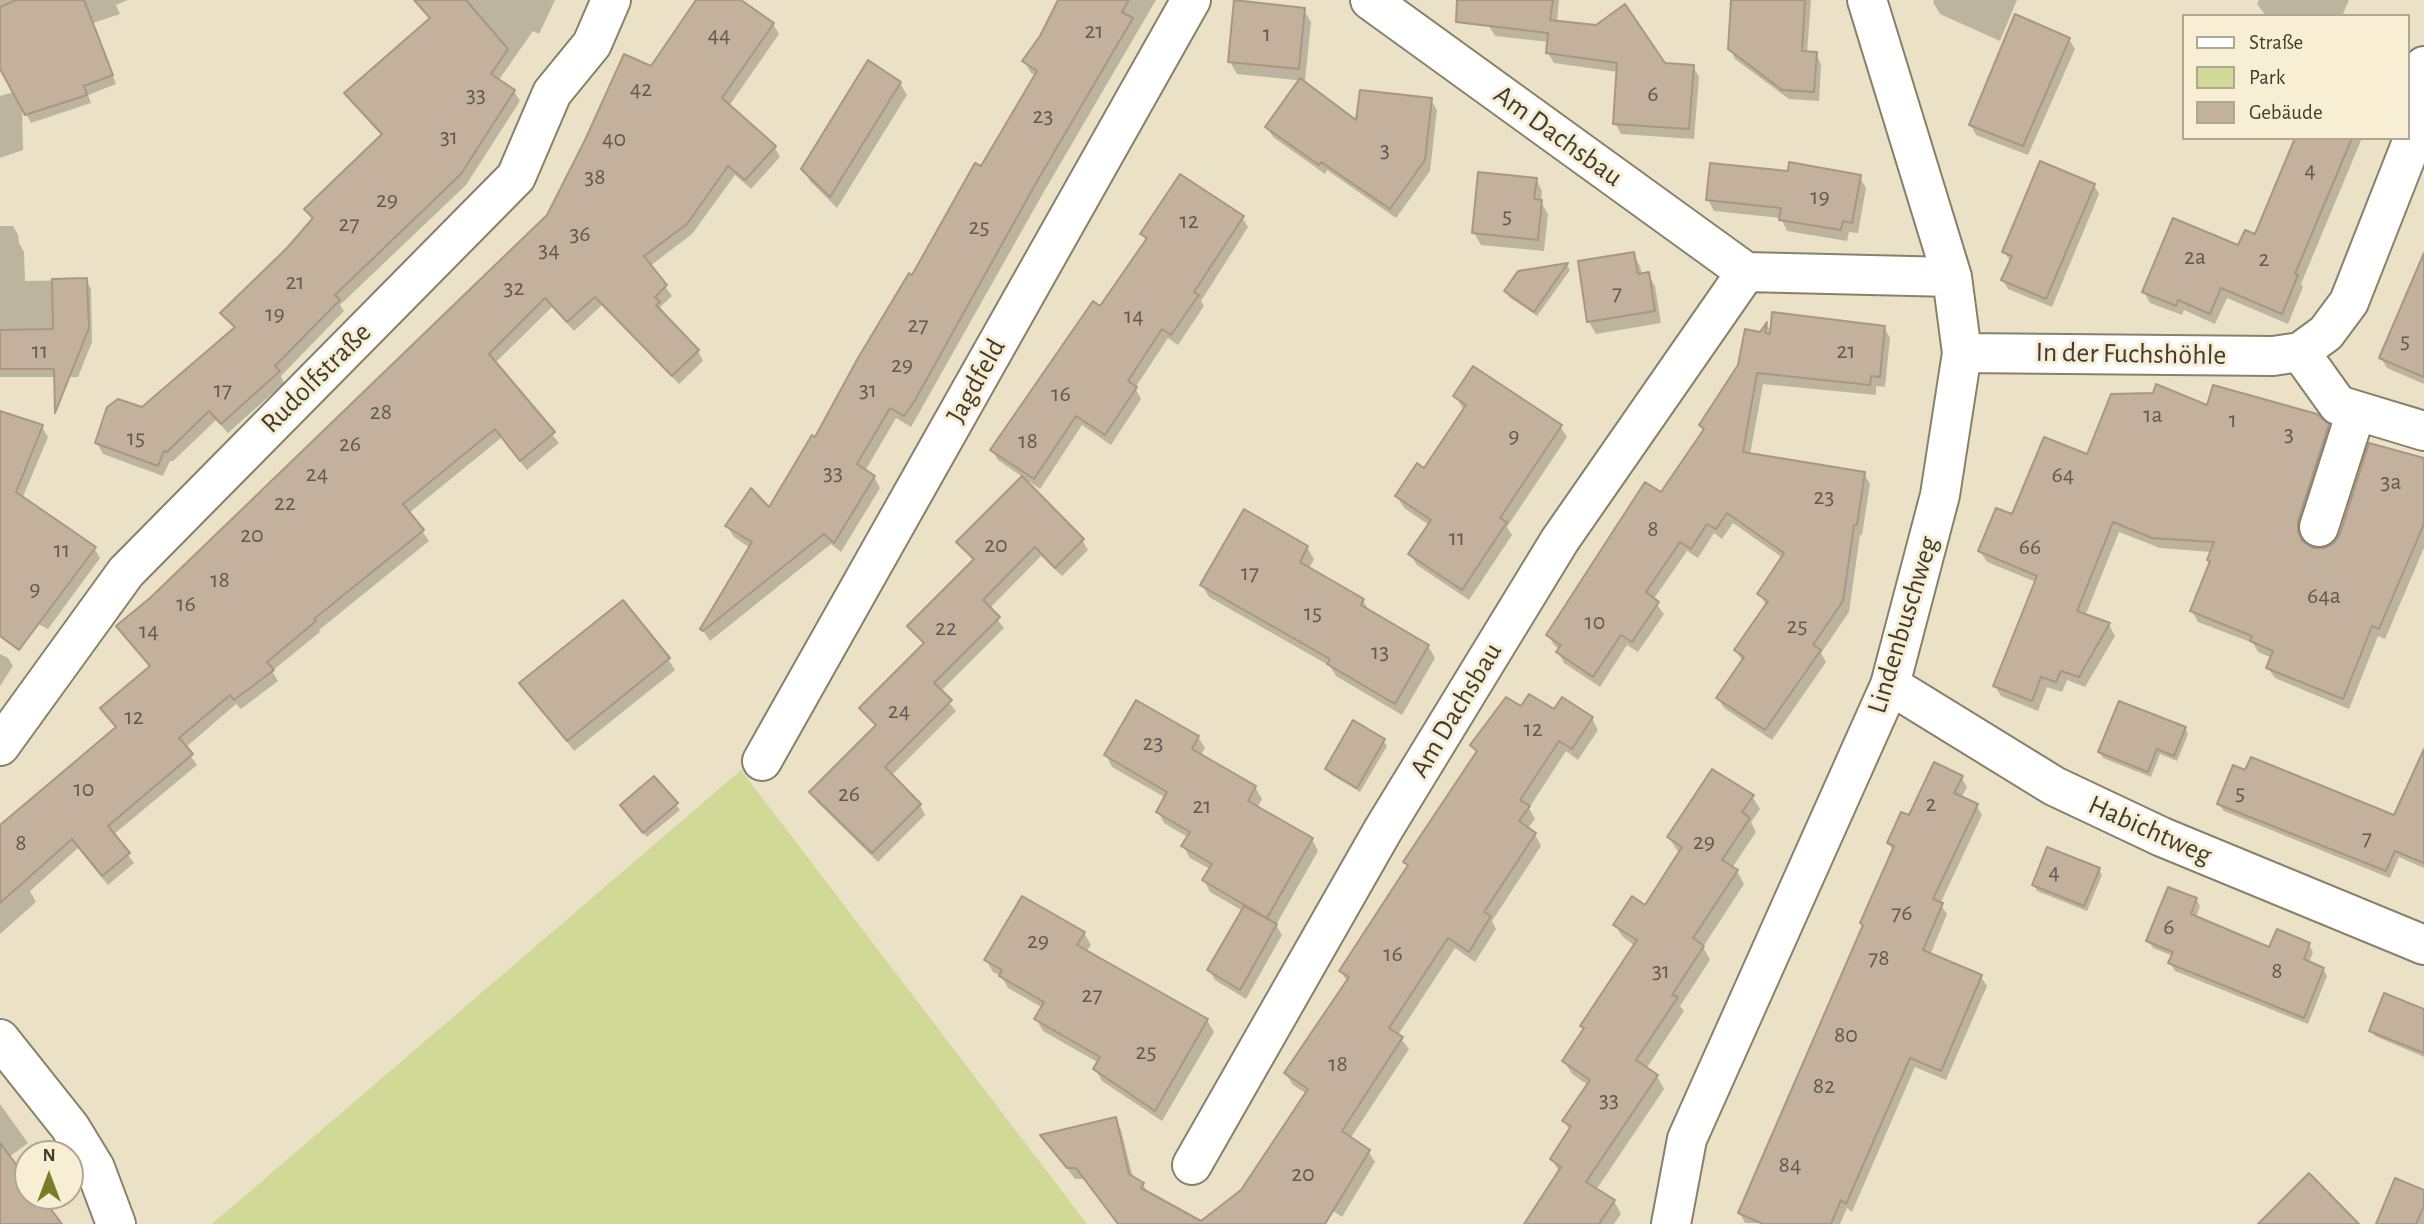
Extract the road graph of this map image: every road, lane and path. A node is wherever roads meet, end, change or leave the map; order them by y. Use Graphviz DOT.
graph roads {
  1 [pos="611,0"];
  2 [pos="1191,0"];
  3 [pos="1370,0"];
  4 [pos="1867,0"];
  5 [pos="2424,66"];
  6 [pos="1746,272"];
  7 [pos="1952,277"];
  8 [pos="2300,352"];
  9 [pos="1962,353"];
  10 [pos="2356,412"];
  11 [pos="2424,430"];
  12 [pos="2319,527"];
  13 [pos="1890,685"];
  14 [pos="0,746"];
  15 [pos="762,761"];
  16 [pos="2424,945"];
  17 [pos="0,1039"];
  18 [pos="1192,1165"];
  19 [pos="116,1224"];
  20 [pos="1671,1224"];
  1 -- 14 [label="street, Rudolfstraße"];
  2 -- 15 [label="street, Jagdfeld"];
  3 -- 6 [label="street, Am Dachsbau"];
  4 -- 7 [label="street, Lindenbuschweg"];
  5 -- 8 [label="street"];
  6 -- 7 [label="street"];
  6 -- 18 [label="street, Am Dachsbau"];
  7 -- 9 [label="street, Lindenbuschweg"];
  8 -- 9 [label="street, In der Fuchshöhle"];
  8 -- 10 [label="street"];
  9 -- 13 [label="street, Lindenbuschweg"];
  10 -- 11 [label="street"];
  10 -- 12 [label="street"];
  13 -- 16 [label="street, Habichtweg"];
  13 -- 20 [label="street, Lindenbuschweg"];
  17 -- 19 [label="street"];
}
